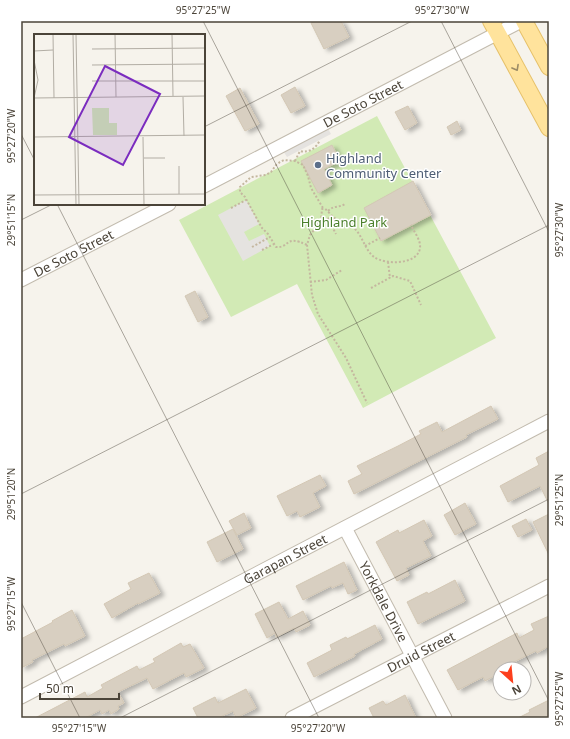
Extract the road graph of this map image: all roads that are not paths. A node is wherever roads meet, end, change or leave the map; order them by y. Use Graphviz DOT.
graph roads {
  1 [pos="523,21"];
  2 [pos="494,27"];
  3 [pos="549,67"];
  4 [pos="549,128"];
  5 [pos="205,185"];
  6 [pos="167,205"];
  7 [pos="21,280"];
  8 [pos="549,421"];
  9 [pos="345,528"];
  10 [pos="549,586"];
  11 [pos="412,656"];
  12 [pos="21,697"];
  13 [pos="292,718"];
  14 [pos="445,718"];
  1 -- 2 [label="street, De Soto Street"];
  1 -- 3 [label="main road"];
  2 -- 4 [label="main road, one-way"];
  2 -- 5 [label="street, De Soto Street"];
  6 -- 7 [label="street, De Soto Street"];
  8 -- 9 [label="street, Garapan Street"];
  9 -- 11 [label="street, Yorkdale Drive"];
  9 -- 12 [label="street, Garapan Street"];
  10 -- 11 [label="street, Druid Street"];
  11 -- 13 [label="street, Druid Street"];
  11 -- 14 [label="street, Yorkdale Drive"];
}
